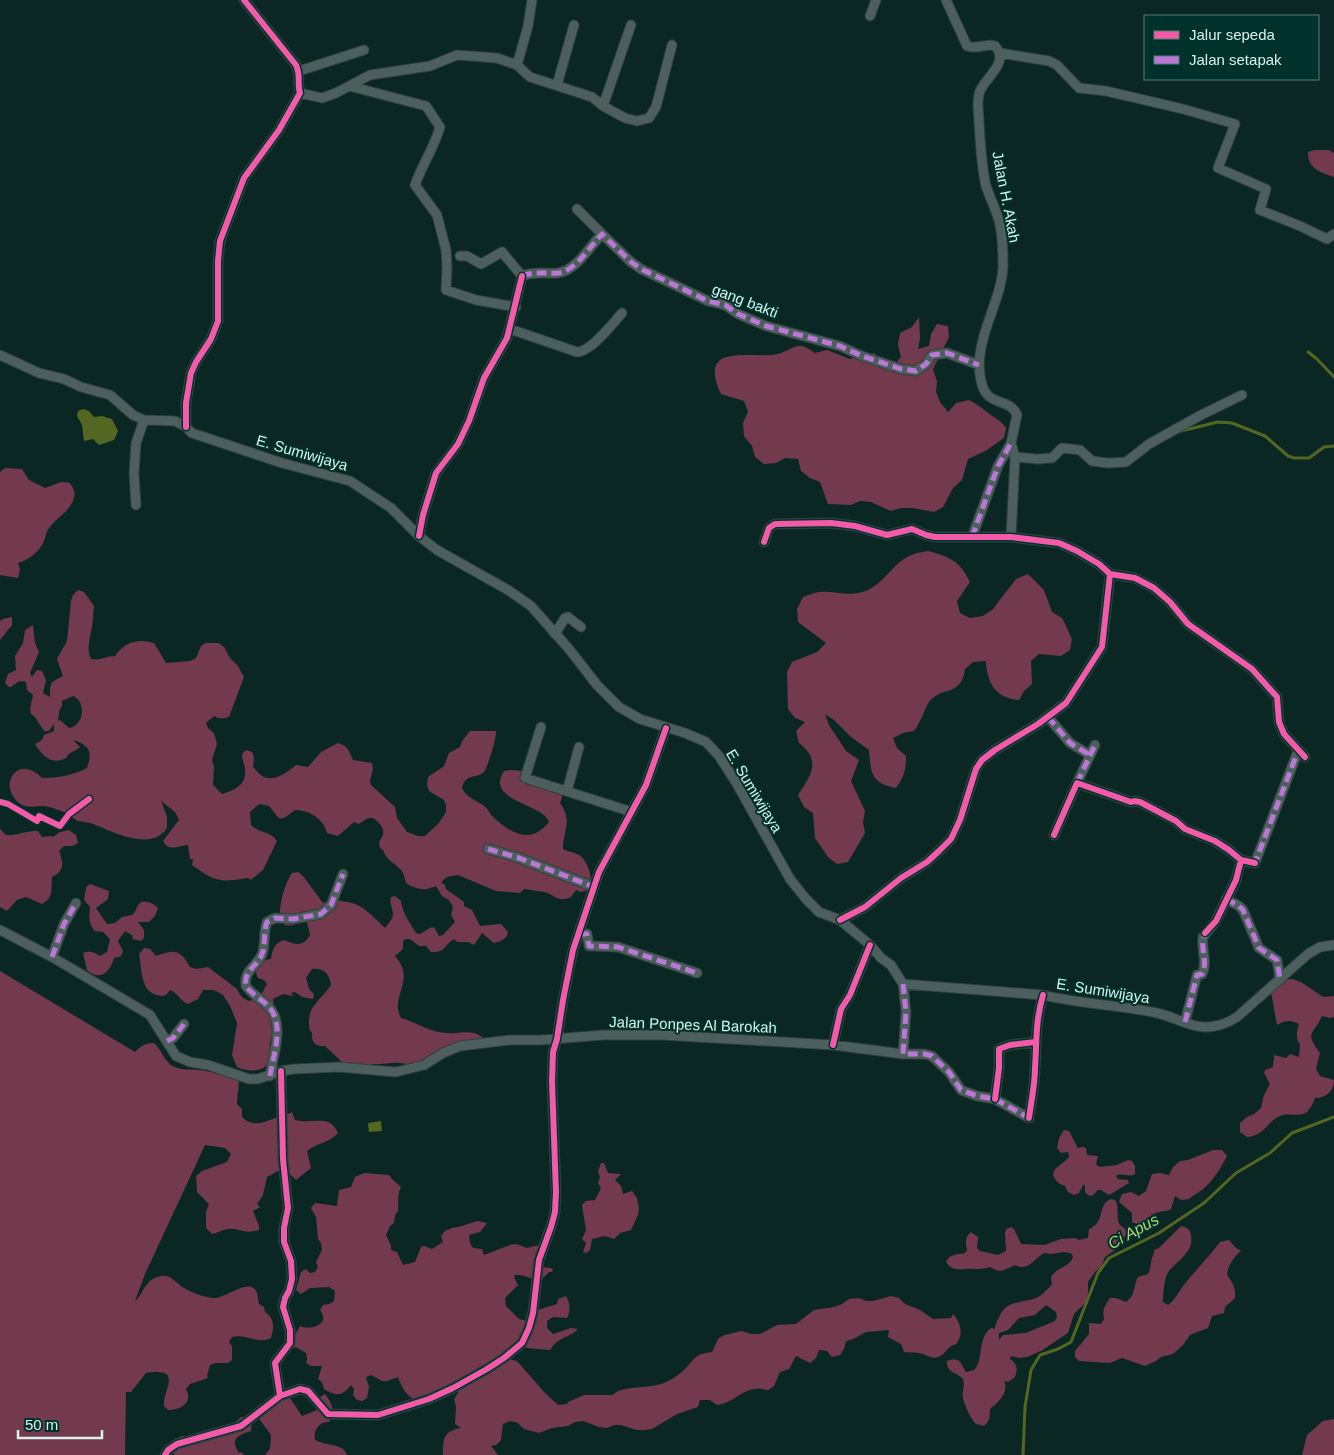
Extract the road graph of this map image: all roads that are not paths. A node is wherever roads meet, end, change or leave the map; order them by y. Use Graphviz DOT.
graph roads {
  1 [pos="244,0"];
  2 [pos="532,0"];
  3 [pos="876,0"];
  4 [pos="946,0"];
  5 [pos="870,16"];
  6 [pos="574,25"];
  7 [pos="630,25"];
  8 [pos="672,45"];
  9 [pos="364,50"];
  10 [pos="1000,53"];
  11 [pos="517,65"];
  12 [pos="299,70"];
  13 [pos="557,85"];
  14 [pos="349,86"];
  15 [pos="300,93"];
  16 [pos="603,106"];
  17 [pos="577,209"];
  18 [pos="602,234"];
  19 [pos="1334,234"];
  20 [pos="460,256"];
  21 [pos="522,276"];
  22 [pos="516,307"];
  23 [pos="622,313"];
  24 [pos="510,329"];
  25 [pos="0,355"];
  26 [pos="980,365"];
  27 [pos="1242,395"];
  28 [pos="144,420"];
  29 [pos="186,427"];
  30 [pos="1011,443"];
  31 [pos="1015,457"];
  32 [pos="136,505"];
  33 [pos="418,536"];
  34 [pos="972,536"];
  35 [pos="1011,537"];
  36 [pos="764,542"];
  37 [pos="1110,574"];
  38 [pos="581,627"];
  39 [pos="555,634"];
  40 [pos="1048,717"];
  41 [pos="541,727"];
  42 [pos="666,728"];
  43 [pos="1095,745"];
  44 [pos="579,748"];
  45 [pos="1090,755"];
  46 [pos="1077,783"];
  47 [pos="566,791"];
  48 [pos="632,812"];
  49 [pos="1054,835"];
  50 [pos="488,849"];
  51 [pos="1241,860"];
  52 [pos="343,874"];
  53 [pos="594,887"];
  54 [pos="1226,899"];
  55 [pos="76,903"];
  56 [pos="840,920"];
  57 [pos="0,930"];
  58 [pos="579,934"];
  59 [pos="870,945"];
  60 [pos="1334,945"];
  61 [pos="52,956"];
  62 [pos="697,973"];
  63 [pos="1280,980"];
  64 [pos="903,984"];
  65 [pos="1043,995"];
  66 [pos="1185,1022"];
  67 [pos="184,1024"];
  68 [pos="557,1039"];
  69 [pos="167,1041"];
  70 [pos="1035,1042"];
  71 [pos="832,1045"];
  72 [pos="903,1054"];
  73 [pos="281,1071"];
  74 [pos="270,1076"];
  75 [pos="994,1099"];
  76 [pos="280,1396"];
  77 [pos="165,1455"];
  1 -- 12 [label="street"];
  2 -- 11 [label="street"];
  3 -- 5 [label="street"];
  4 -- 10 [label="street"];
  6 -- 13 [label="street"];
  7 -- 16 [label="street"];
  8 -- 16 [label="street"];
  9 -- 12 [label="street"];
  10 -- 19 [label="street"];
  10 -- 26 [label="street, Jalan H. Akah"];
  11 -- 13 [label="street"];
  11 -- 14 [label="street"];
  12 -- 15 [label="street"];
  13 -- 16 [label="street"];
  14 -- 15 [label="street"];
  14 -- 22 [label="street"];
  15 -- 29 [label="street"];
  17 -- 18 [label="street"];
  18 -- 21 [label="street"];
  18 -- 26 [label="street, gang bakti"];
  20 -- 21 [label="street"];
  21 -- 22 [label="street"];
  22 -- 24 [label="street"];
  23 -- 24 [label="street"];
  24 -- 33 [label="street"];
  25 -- 28 [label="street"];
  26 -- 30 [label="street, Jalan H. Akah"];
  27 -- 31 [label="street"];
  28 -- 29 [label="street, E. Sumiwijaya"];
  28 -- 32 [label="street"];
  29 -- 33 [label="street, E. Sumiwijaya"];
  30 -- 31 [label="street, Jalan H. Akah"];
  30 -- 34 [label="street"];
  31 -- 35 [label="street, Jalan H. Akah"];
  33 -- 39 [label="street, E. Sumiwijaya"];
  34 -- 35 [label="street"];
  34 -- 36 [label="street"];
  35 -- 37 [label="street"];
  37 -- 40 [label="street"];
  37 -- 51 [label="street"];
  38 -- 39 [label="street"];
  39 -- 42 [label="street, E. Sumiwijaya"];
  40 -- 45 [label="street"];
  40 -- 56 [label="street"];
  41 -- 47 [label="street"];
  42 -- 48 [label="street"];
  42 -- 56 [label="street, E. Sumiwijaya"];
  43 -- 45 [label="street"];
  44 -- 47 [label="street"];
  45 -- 46 [label="street"];
  46 -- 49 [label="street"];
  46 -- 51 [label="street"];
  47 -- 48 [label="street"];
  48 -- 53 [label="street"];
  50 -- 53 [label="street"];
  51 -- 54 [label="street"];
  52 -- 74 [label="street"];
  53 -- 58 [label="street"];
  54 -- 63 [label="street"];
  54 -- 66 [label="street"];
  55 -- 61 [label="street"];
  56 -- 59 [label="street, E. Sumiwijaya"];
  57 -- 61 [label="street, Jalan Ponpes Al Barokah"];
  58 -- 62 [label="street"];
  58 -- 68 [label="street"];
  59 -- 64 [label="street, E. Sumiwijaya"];
  59 -- 71 [label="street"];
  60 -- 63 [label="street, E. Sumiwijaya"];
  61 -- 69 [label="street, Jalan Ponpes Al Barokah"];
  63 -- 66 [label="street, E. Sumiwijaya"];
  64 -- 65 [label="street, E. Sumiwijaya"];
  64 -- 72 [label="street"];
  65 -- 66 [label="street, E. Sumiwijaya"];
  65 -- 70 [label="street"];
  67 -- 69 [label="street"];
  68 -- 71 [label="street, Jalan Ponpes Al Barokah"];
  68 -- 73 [label="street, Jalan Ponpes Al Barokah"];
  68 -- 76 [label="street"];
  69 -- 74 [label="street, Jalan Ponpes Al Barokah"];
  70 -- 75 [label="street"];
  70 -- 75 [label="street, Jalan Ponpes Al Barokah"];
  71 -- 72 [label="street, Jalan Ponpes Al Barokah"];
  72 -- 75 [label="street, Jalan Ponpes Al Barokah"];
  73 -- 74 [label="street, Jalan Ponpes Al Barokah"];
  73 -- 76 [label="street"];
  76 -- 77 [label="street"];
}
